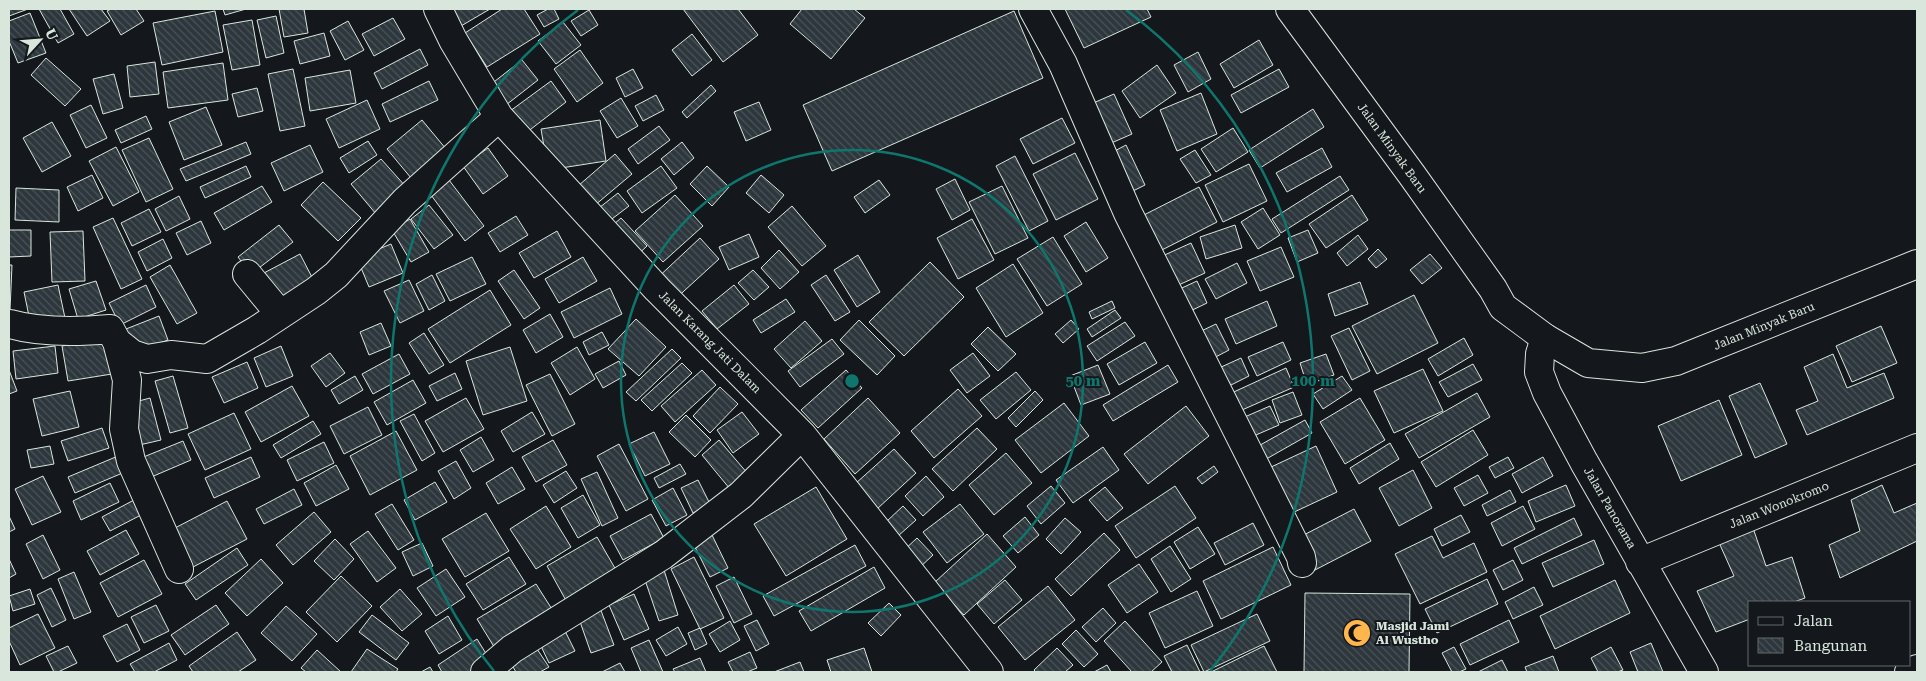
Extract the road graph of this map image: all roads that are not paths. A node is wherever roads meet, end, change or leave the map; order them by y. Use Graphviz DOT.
graph roads {
  1 [pos="438,9"];
  2 [pos="1033,9"];
  3 [pos="1290,9"];
  4 [pos="499,117"];
  5 [pos="1917,264"];
  6 [pos="247,274"];
  7 [pos="1494,289"];
  8 [pos="280,314"];
  9 [pos="10,324"];
  10 [pos="1544,338"];
  11 [pos="117,342"];
  12 [pos="1607,365"];
  13 [pos="802,434"];
  14 [pos="1917,448"];
  15 [pos="1640,562"];
  16 [pos="1302,563"];
  17 [pos="179,569"];
  18 [pos="1917,669"];
  19 [pos="485,672"];
  20 [pos="990,672"];
  21 [pos="1704,672"];
  22 [pos="1909,672"];
  1 -- 4 [label="street, Jalan Karang Jati Dalam"];
  2 -- 16 [label="street"];
  3 -- 7 [label="street, Jalan Minyak Baru"];
  4 -- 8 [label="street"];
  4 -- 13 [label="street, Jalan Karang Jati Dalam"];
  5 -- 12 [label="street, Jalan Minyak Baru"];
  6 -- 8 [label="street"];
  7 -- 10 [label="street, Jalan Minyak Baru"];
  7 -- 12 [label="street, Jalan Minyak Baru"];
  8 -- 11 [label="street"];
  9 -- 11 [label="street"];
  10 -- 12 [label="street, Jalan Minyak Baru"];
  10 -- 15 [label="street, Jalan Panorama"];
  11 -- 17 [label="street"];
  13 -- 19 [label="street"];
  13 -- 20 [label="street, Jalan Karang Jati Dalam"];
  14 -- 15 [label="street, Jalan Wonokromo"];
  15 -- 21 [label="street, Jalan Panorama"];
  18 -- 22 [label="street"];
}
